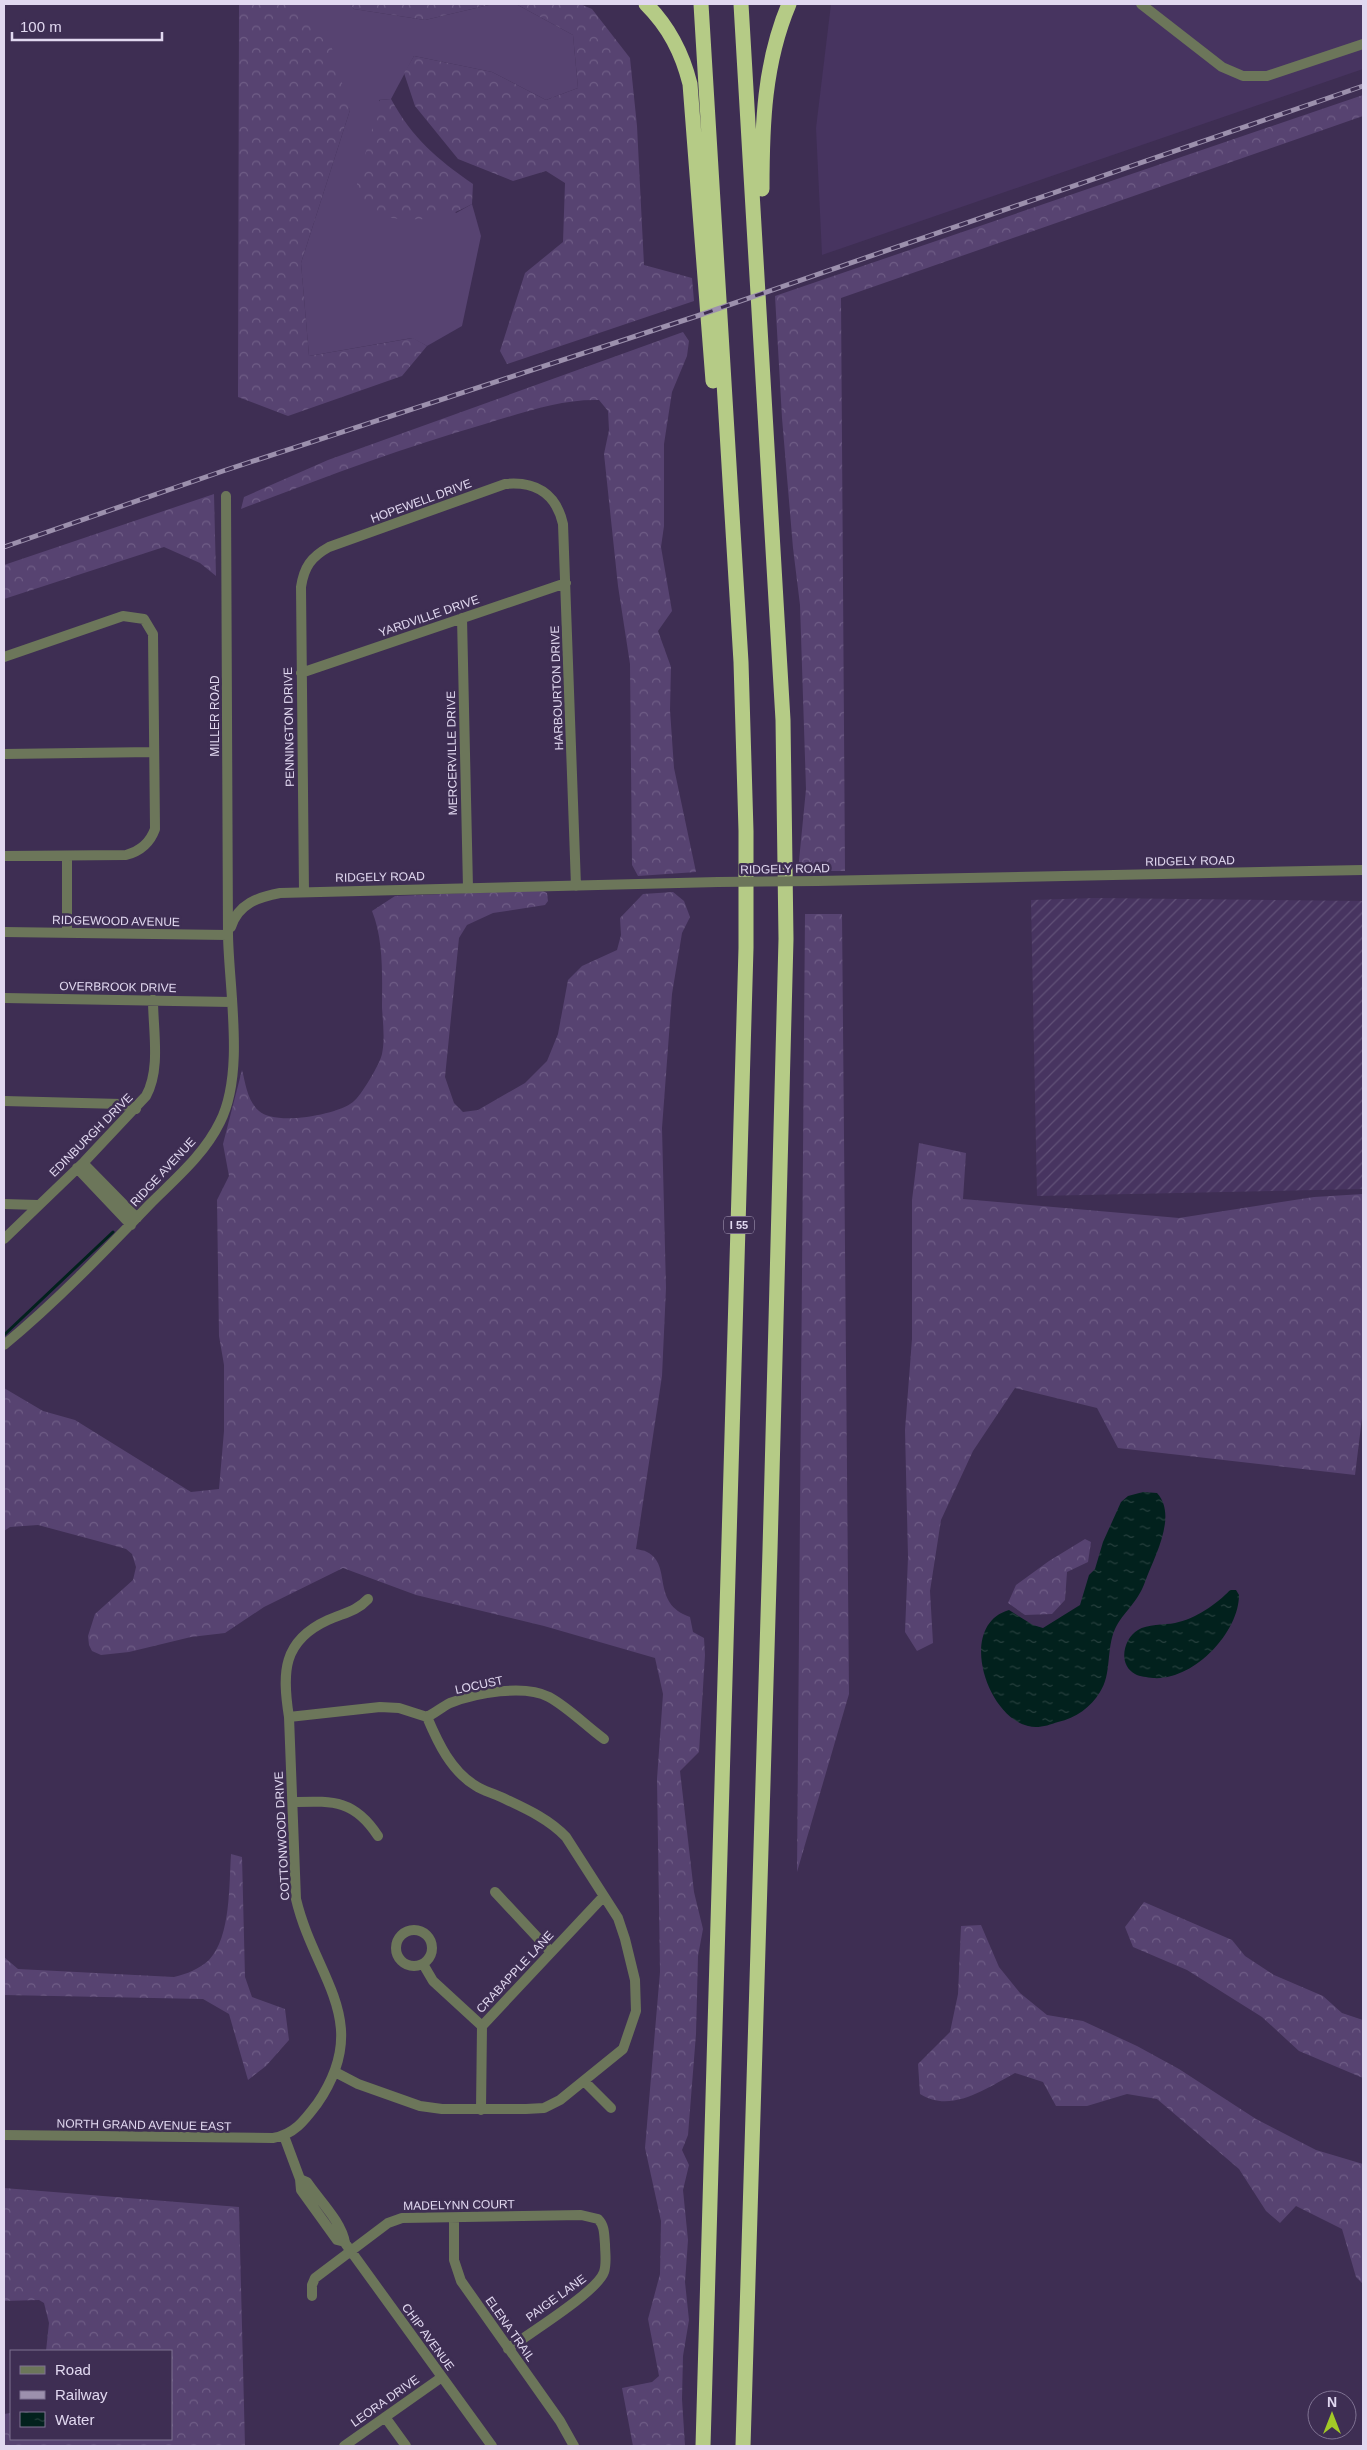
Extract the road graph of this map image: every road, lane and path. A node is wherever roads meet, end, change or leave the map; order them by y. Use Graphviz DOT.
graph roads {
  1 [pos="646,4"];
  2 [pos="701,4"];
  3 [pos="741,4"];
  4 [pos="789,4"];
  5 [pos="1142,4"];
  6 [pos="1363,44"];
  7 [pos="758,272"];
  8 [pos="725,428"];
  9 [pos="547,493"];
  10 [pos="226,496"];
  11 [pos="307,563"];
  12 [pos="566,583"];
  13 [pos="462,618"];
  14 [pos="4,657"];
  15 [pos="301,673"];
  16 [pos="154,752"];
  17 [pos="4,754"];
  18 [pos="4,856"];
  19 [pos="67,856"];
  20 [pos="1363,870"];
  21 [pos="576,886"];
  22 [pos="468,888"];
  23 [pos="304,892"];
  24 [pos="4,932"];
  25 [pos="67,933"];
  26 [pos="228,935"];
  27 [pos="4,998"];
  28 [pos="153,1000"];
  29 [pos="231,1002"];
  30 [pos="4,1101"];
  31 [pos="136,1109"];
  32 [pos="80,1166"];
  33 [pos="4,1204"];
  34 [pos="38,1205"];
  35 [pos="134,1222"];
  36 [pos="4,1239"];
  37 [pos="4,1345"];
  38 [pos="368,1599"];
  39 [pos="289,1717"];
  40 [pos="427,1717"];
  41 [pos="604,1740"];
  42 [pos="292,1802"];
  43 [pos="378,1836"];
  44 [pos="495,1892"];
  45 [pos="604,1897"];
  46 [pos="551,1952"];
  47 [pos="423,1964"];
  48 [pos="482,2026"];
  49 [pos="335,2072"];
  50 [pos="584,2082"];
  51 [pos="611,2108"];
  52 [pos="481,2110"];
  53 [pos="4,2135"];
  54 [pos="284,2136"];
  55 [pos="454,2218"];
  56 [pos="604,2229"];
  57 [pos="348,2246"];
  58 [pos="312,2296"];
  59 [pos="508,2349"];
  60 [pos="442,2377"];
  61 [pos="385,2417"];
  62 [pos="344,2446"];
  63 [pos="406,2446"];
  64 [pos="492,2446"];
  65 [pos="574,2446"];
  66 [pos="703,2446"];
  67 [pos="743,2446"];
  1 -- 8 [label="highway"];
  2 -- 8 [label="highway, I 55"];
  3 -- 7 [label="highway"];
  4 -- 7 [label="highway"];
  5 -- 6 [label="street"];
  7 -- 67 [label="highway"];
  8 -- 66 [label="highway, I 55"];
  9 -- 11 [label="street, HOPEWELL DRIVE"];
  9 -- 12 [label="street, HARBOURTON DRIVE"];
  10 -- 26 [label="street, MILLER ROAD"];
  11 -- 15 [label="street, PENNINGTON DRIVE"];
  12 -- 13 [label="street, YARDVILLE DRIVE"];
  12 -- 21 [label="street, HARBOURTON DRIVE"];
  13 -- 15 [label="street, YARDVILLE DRIVE"];
  13 -- 22 [label="street, MERCERVILLE DRIVE"];
  14 -- 16 [label="street"];
  15 -- 23 [label="street, PENNINGTON DRIVE"];
  16 -- 17 [label="street"];
  16 -- 19 [label="street"];
  18 -- 19 [label="street"];
  19 -- 25 [label="street"];
  20 -- 21 [label="street, RIDGELY ROAD, bridge"];
  21 -- 22 [label="street, RIDGELY ROAD"];
  22 -- 23 [label="street, RIDGELY ROAD"];
  23 -- 26 [label="street, RIDGELY ROAD"];
  24 -- 25 [label="street, RIDGEWOOD AVENUE"];
  25 -- 26 [label="street, RIDGEWOOD AVENUE"];
  26 -- 29 [label="street, RIDGE AVENUE"];
  27 -- 28 [label="street, OVERBROOK DRIVE"];
  28 -- 29 [label="street, OVERBROOK DRIVE"];
  28 -- 31 [label="street, EDINBURGH DRIVE"];
  29 -- 35 [label="street, RIDGE AVENUE"];
  30 -- 31 [label="street"];
  31 -- 32 [label="street, EDINBURGH DRIVE"];
  32 -- 34 [label="street, EDINBURGH DRIVE"];
  32 -- 35 [label="street"];
  33 -- 34 [label="street"];
  34 -- 36 [label="street, EDINBURGH DRIVE"];
  35 -- 37 [label="street, RIDGE AVENUE"];
  38 -- 39 [label="street, COTTONWOOD DRIVE"];
  39 -- 40 [label="street"];
  39 -- 42 [label="street, COTTONWOOD DRIVE"];
  40 -- 41 [label="street, LOCUST"];
  40 -- 45 [label="street"];
  42 -- 43 [label="street"];
  42 -- 49 [label="street, COTTONWOOD DRIVE"];
  44 -- 46 [label="street"];
  45 -- 46 [label="street, CRABAPPLE LANE"];
  45 -- 50 [label="street"];
  46 -- 48 [label="street, CRABAPPLE LANE"];
  47 -- 48 [label="street"];
  48 -- 52 [label="street, CRABAPPLE LANE"];
  49 -- 52 [label="street"];
  49 -- 54 [label="street, COTTONWOOD DRIVE"];
  50 -- 51 [label="street"];
  50 -- 52 [label="street"];
  53 -- 54 [label="street, NORTH GRAND AVENUE EAST"];
  54 -- 57 [label="street, CHIP AVENUE"];
  55 -- 56 [label="street, MADELYNN COURT"];
  55 -- 57 [label="street, MADELYNN COURT"];
  55 -- 59 [label="street, ELENA TRAIL"];
  56 -- 59 [label="street, PAIGE LANE"];
  57 -- 58 [label="street, MADELYNN COURT"];
  57 -- 60 [label="street, CHIP AVENUE"];
  59 -- 65 [label="street, ELENA TRAIL"];
  60 -- 61 [label="street, LEORA DRIVE"];
  60 -- 64 [label="street, CHIP AVENUE"];
  61 -- 62 [label="street, LEORA DRIVE"];
  61 -- 63 [label="street"];
}
